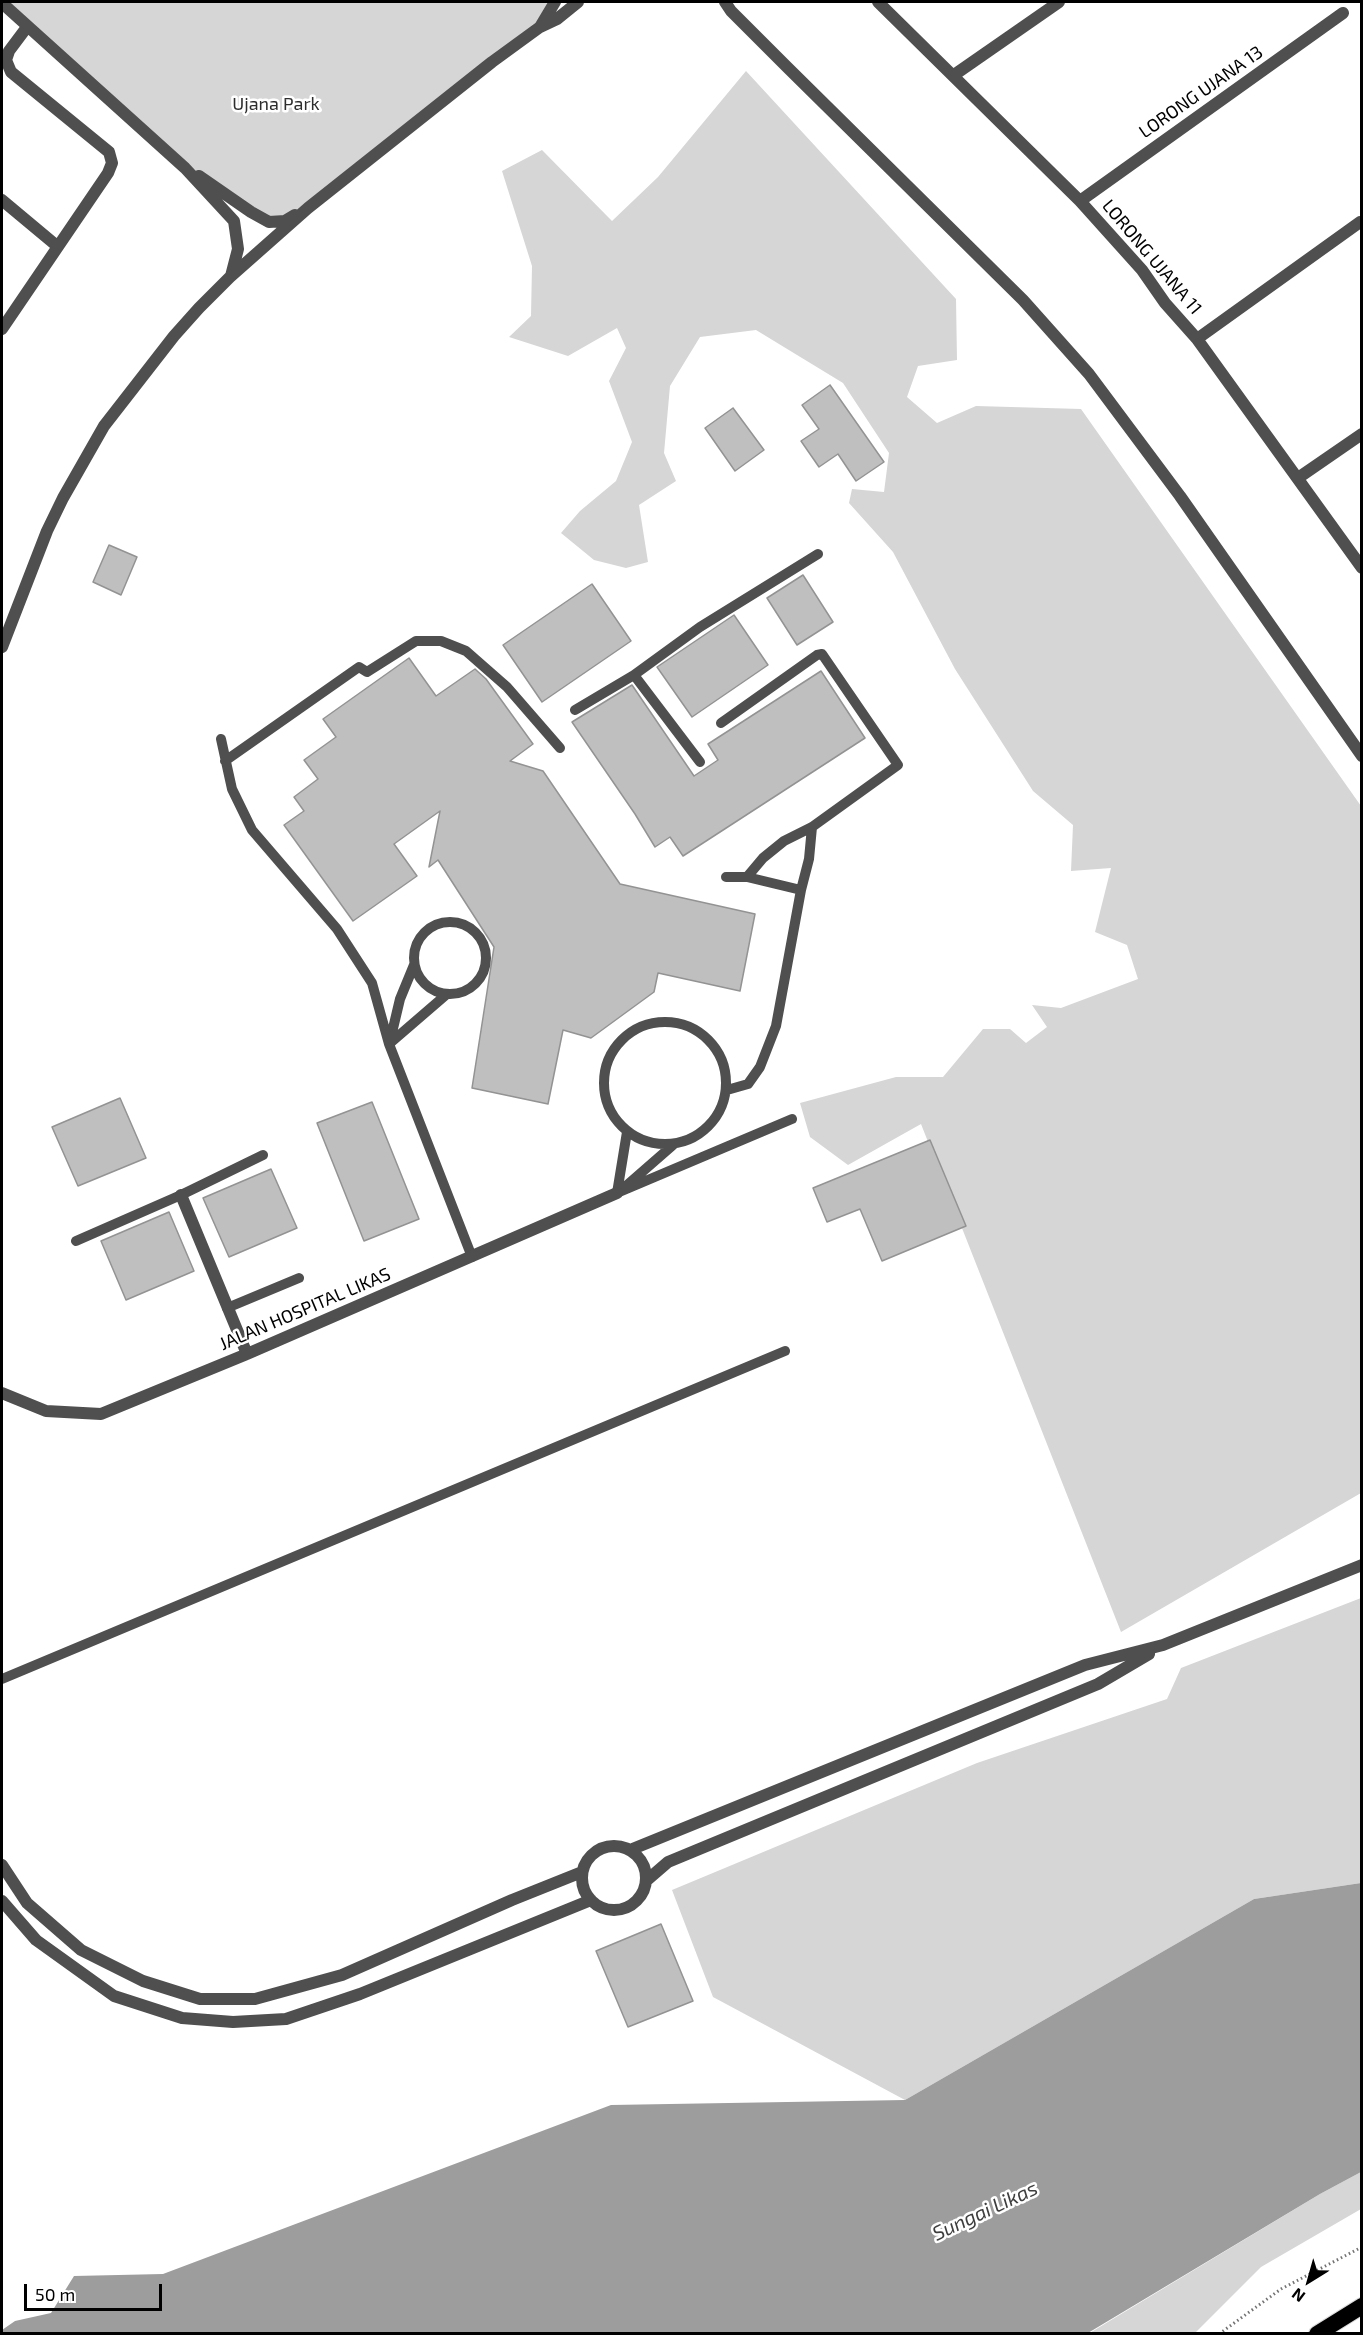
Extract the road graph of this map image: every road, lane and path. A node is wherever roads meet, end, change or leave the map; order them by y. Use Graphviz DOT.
graph roads {
  1 [pos="555,2"];
  2 [pos="578,2"];
  3 [pos="718,2"];
  4 [pos="878,2"];
  5 [pos="1059,2"];
  6 [pos="2,3"];
  7 [pos="728,6"];
  8 [pos="1344,13"];
  9 [pos="27,27"];
  10 [pos="540,27"];
  11 [pos="954,75"];
  12 [pos="185,168"];
  13 [pos="2,200"];
  14 [pos="1080,201"];
  15 [pos="308,208"];
  16 [pos="1360,222"];
  17 [pos="57,246"];
  18 [pos="230,277"];
  19 [pos="2,329"];
  20 [pos="1197,339"];
  21 [pos="1362,434"];
  22 [pos="1298,478"];
  23 [pos="818,554"];
  24 [pos="1362,568"];
  25 [pos="2,647"];
  26 [pos="634,675"];
  27 [pos="574,710"];
  28 [pos="721,723"];
  29 [pos="221,739"];
  30 [pos="560,748"];
  31 [pos="1362,756"];
  32 [pos="225,761"];
  33 [pos="699,762"];
  34 [pos="812,827"];
  35 [pos="726,877"];
  36 [pos="747,877"];
  37 [pos="801,890"];
  38 [pos="414,965"];
  39 [pos="447,994"];
  40 [pos="389,1044"];
  41 [pos="727,1090"];
  42 [pos="792,1119"];
  43 [pos="627,1132"];
  44 [pos="673,1145"];
  45 [pos="263,1155"];
  46 [pos="617,1193"];
  47 [pos="181,1195"];
  48 [pos="76,1240"];
  49 [pos="472,1257"];
  50 [pos="299,1278"];
  51 [pos="227,1308"];
  52 [pos="784,1351"];
  53 [pos="247,1354"];
  54 [pos="2,1393"];
  55 [pos="1362,1565"];
  56 [pos="1163,1646"];
  57 [pos="2,1679"];
  58 [pos="630,1850"];
  59 [pos="2,1865"];
  60 [pos="582,1872"];
  61 [pos="646,1881"];
  62 [pos="591,1900"];
  63 [pos="2,1901"];
  64 [pos="1362,2247"];
  65 [pos="1362,2306"];
  66 [pos="1219,2334"];
  67 [pos="1317,2334"];
  1 -- 10 [label="street"];
  2 -- 10 [label="street"];
  3 -- 7 [label="street"];
  4 -- 11 [label="street, LORONG UJANA 11"];
  5 -- 11 [label="street"];
  6 -- 9 [label="street"];
  7 -- 31 [label="street"];
  8 -- 14 [label="street, LORONG UJANA 13"];
  9 -- 12 [label="street"];
  9 -- 17 [label="street"];
  10 -- 15 [label="street"];
  11 -- 14 [label="street, LORONG UJANA 11"];
  12 -- 15 [label="street"];
  12 -- 18 [label="street"];
  13 -- 17 [label="street"];
  14 -- 20 [label="street, LORONG UJANA 11"];
  15 -- 18 [label="street"];
  16 -- 20 [label="street"];
  17 -- 19 [label="street"];
  18 -- 25 [label="street"];
  20 -- 22 [label="street, LORONG UJANA 11"];
  21 -- 22 [label="street"];
  22 -- 24 [label="street, LORONG UJANA 11"];
  23 -- 26 [label="lane"];
  26 -- 27 [label="lane"];
  26 -- 33 [label="lane"];
  28 -- 34 [label="lane"];
  29 -- 32 [label="lane"];
  30 -- 32 [label="lane"];
  32 -- 40 [label="lane"];
  34 -- 36 [label="lane"];
  34 -- 37 [label="lane"];
  35 -- 36 [label="lane"];
  36 -- 37 [label="lane"];
  37 -- 41 [label="lane"];
  38 -- 39 [label="lane"];
  38 -- 39 [label="lane"];
  38 -- 40 [label="lane"];
  39 -- 40 [label="lane"];
  40 -- 49 [label="lane"];
  41 -- 43 [label="lane"];
  41 -- 44 [label="lane"];
  42 -- 46 [label="lane"];
  43 -- 44 [label="lane"];
  43 -- 46 [label="lane"];
  44 -- 46 [label="lane"];
  45 -- 47 [label="lane"];
  46 -- 49 [label="street, JALAN HOSPITAL LIKAS"];
  47 -- 48 [label="lane"];
  47 -- 51 [label="street"];
  49 -- 53 [label="street, JALAN HOSPITAL LIKAS"];
  50 -- 51 [label="lane"];
  51 -- 53 [label="street"];
  52 -- 57 [label="lane"];
  53 -- 54 [label="street, JALAN HOSPITAL LIKAS"];
  55 -- 56 [label="street"];
  56 -- 58 [label="street"];
  56 -- 61 [label="street"];
  58 -- 60 [label="street"];
  58 -- 61 [label="street"];
  59 -- 60 [label="street"];
  60 -- 62 [label="street"];
  61 -- 62 [label="street"];
  62 -- 63 [label="street"];
  64 -- 66 [label="path"];
  65 -- 67 [label="highway"];
}
